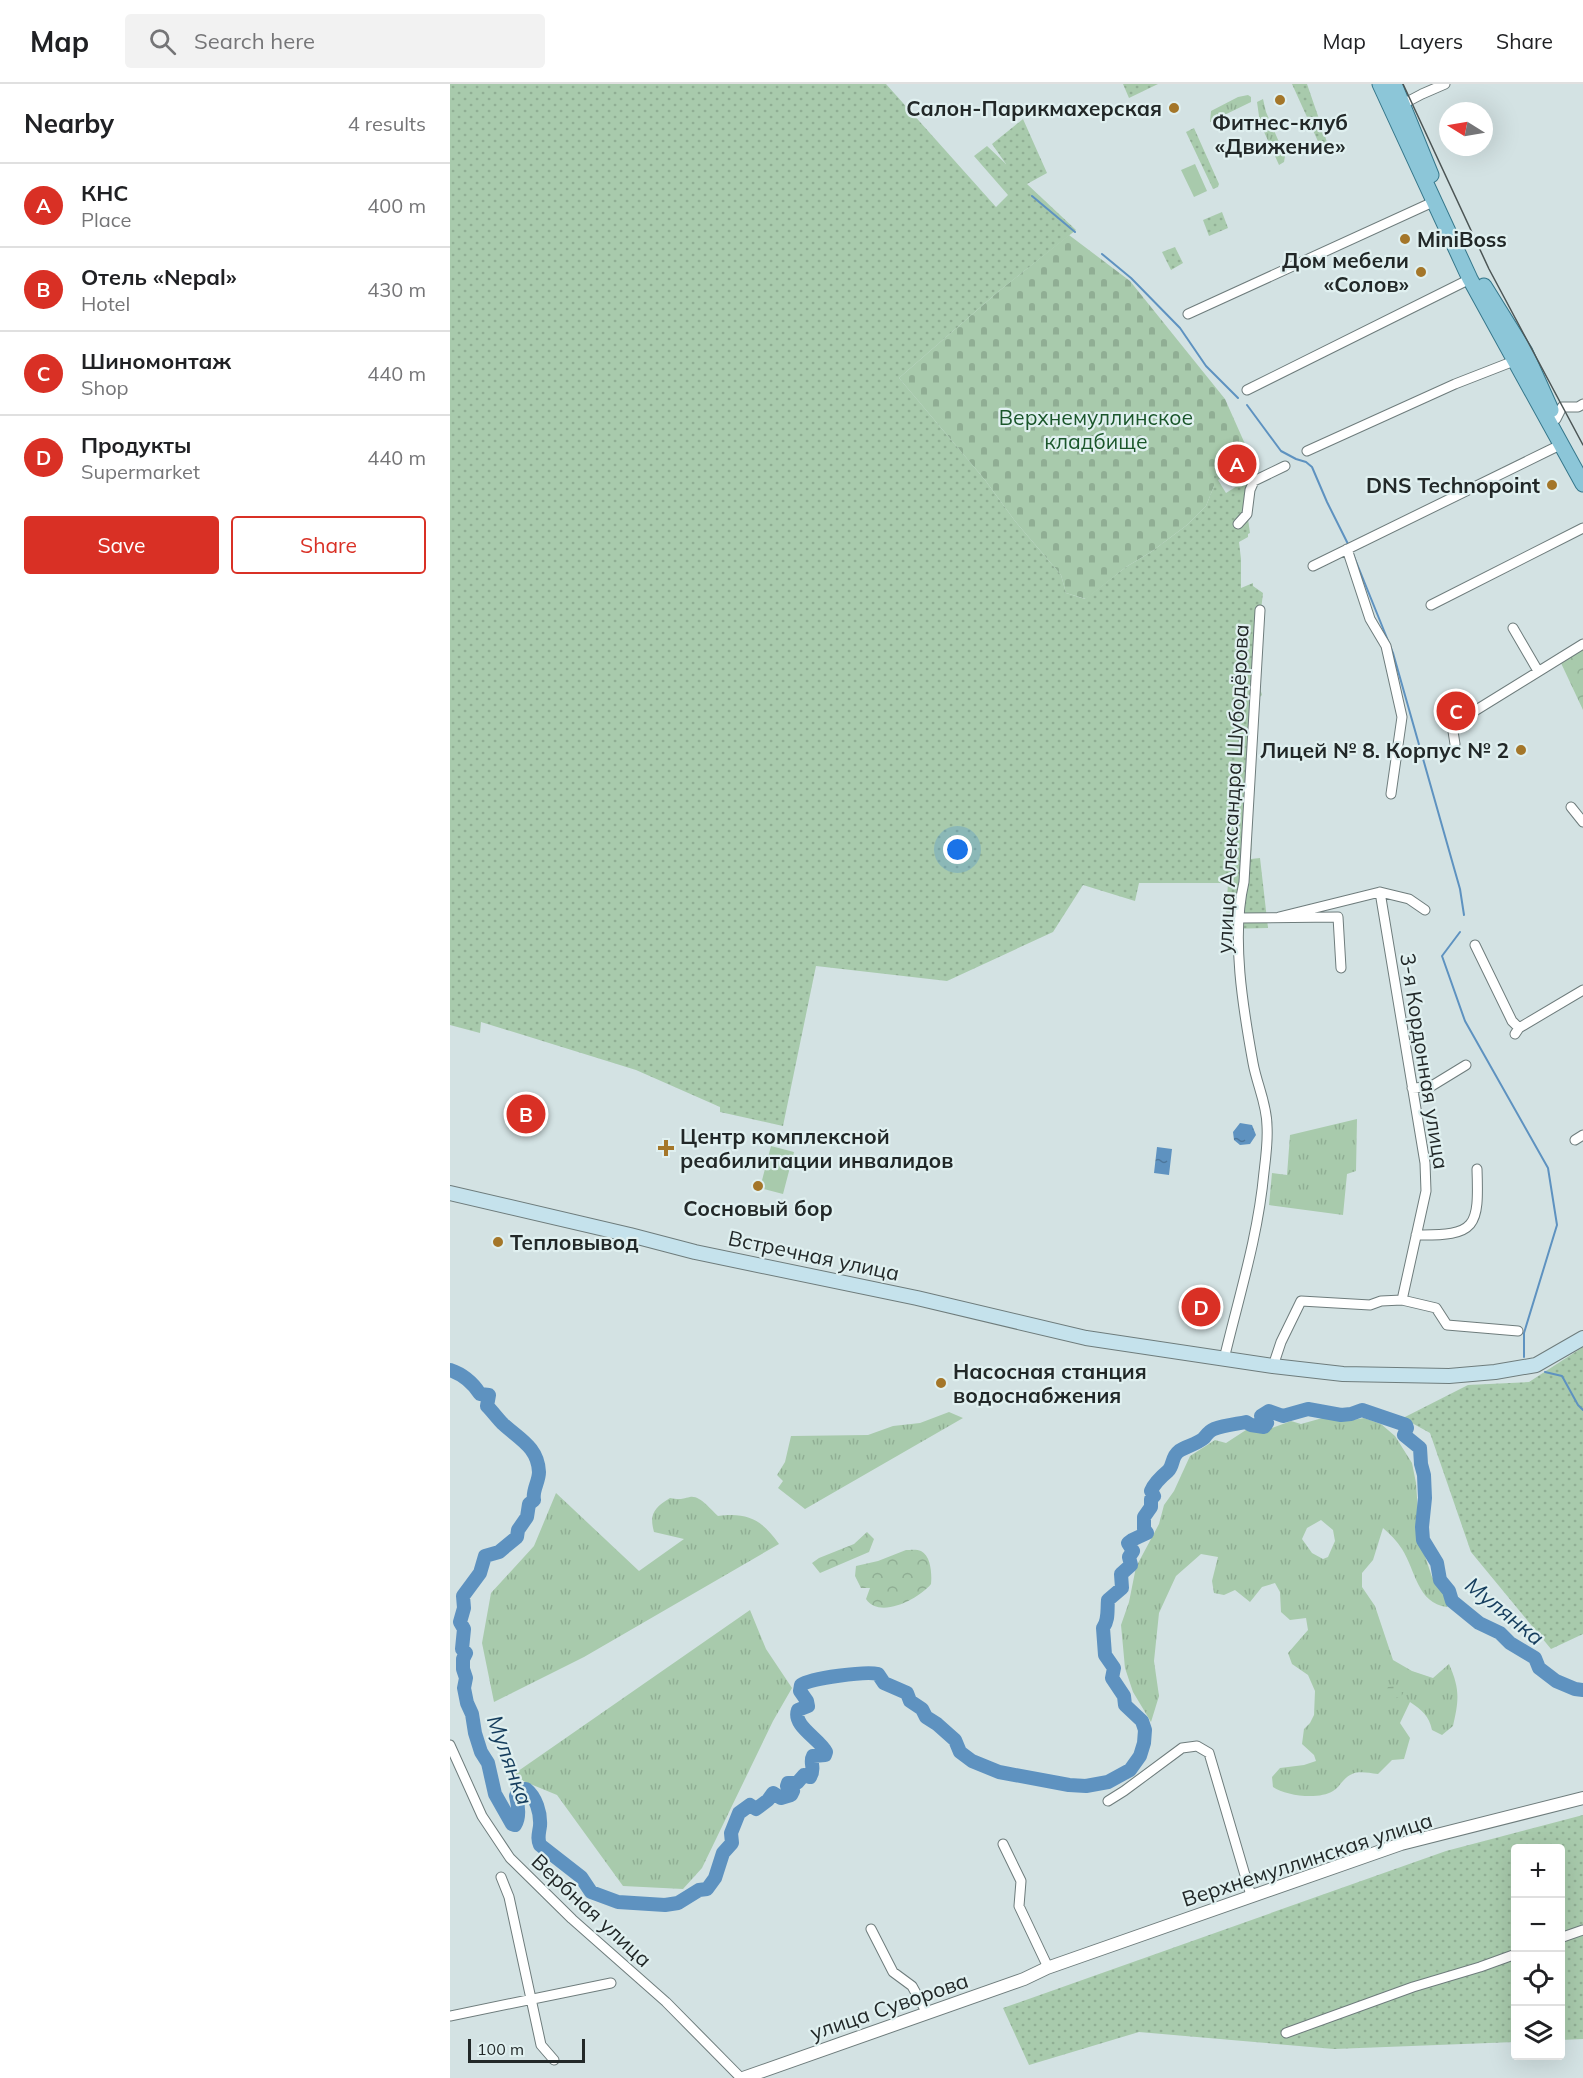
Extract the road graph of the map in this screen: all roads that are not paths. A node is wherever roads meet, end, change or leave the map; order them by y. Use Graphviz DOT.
graph roads {
  1 [pos="1380,84"];
  2 [pos="1394,84"];
  3 [pos="1445,84"];
  4 [pos="1404,104"];
  5 [pos="1433,202"];
  6 [pos="1470,279"];
  7 [pos="1188,314"];
  8 [pos="1514,361"];
  9 [pos="1247,390"];
  10 [pos="1583,404"];
  11 [pos="1556,419"];
  12 [pos="1560,445"];
  13 [pos="1307,452"];
  14 [pos="1285,466"];
  15 [pos="1583,468"];
  16 [pos="1583,484"];
  17 [pos="1238,524"];
  18 [pos="1583,528"];
  19 [pos="1343,551"];
  20 [pos="1312,566"];
  21 [pos="1431,605"];
  22 [pos="1260,610"];
  23 [pos="1513,628"];
  24 [pos="1583,644"];
  25 [pos="1538,671"];
  26 [pos="1455,744"];
  27 [pos="1391,794"];
  28 [pos="1571,807"];
  29 [pos="1583,822"];
  30 [pos="1380,892"];
  31 [pos="1425,910"];
  32 [pos="1279,917"];
  33 [pos="1240,918"];
  34 [pos="1475,945"];
  35 [pos="1341,968"];
  36 [pos="1583,990"];
  37 [pos="1466,1065"];
  38 [pos="1412,1088"];
  39 [pos="1477,1169"];
  40 [pos="450,1193"];
  41 [pos="1416,1235"];
  42 [pos="1402,1300"];
  43 [pos="1518,1331"];
  44 [pos="1583,1338"];
  45 [pos="1224,1359"];
  46 [pos="1273,1366"];
  47 [pos="450,1745"];
  48 [pos="1583,1798"];
  49 [pos="1108,1801"];
  50 [pos="1003,1844"];
  51 [pos="501,1877"];
  52 [pos="1250,1897"];
  53 [pos="871,1929"];
  54 [pos="1583,1930"];
  55 [pos="1565,1936"];
  56 [pos="1511,1955"];
  57 [pos="1047,1968"];
  58 [pos="611,1983"];
  59 [pos="531,1998"];
  60 [pos="927,2013"];
  61 [pos="450,2016"];
  62 [pos="1286,2033"];
  63 [pos="554,2060"];
  64 [pos="742,2078"];
  1 -- 5 [label="main road"];
  2 -- 4 [label="main road"];
  3 -- 4 [label="street"];
  4 -- 11 [label="main road"];
  5 -- 6 [label="main road"];
  5 -- 7 [label="street"];
  6 -- 8 [label="main road"];
  6 -- 9 [label="street"];
  8 -- 12 [label="main road"];
  8 -- 13 [label="street"];
  10 -- 11 [label="street"];
  11 -- 15 [label="main road"];
  12 -- 16 [label="main road"];
  12 -- 19 [label="street"];
  14 -- 17 [label="street"];
  18 -- 21 [label="street"];
  19 -- 20 [label="street"];
  19 -- 27 [label="street"];
  22 -- 33 [label="street, улица Александра Шубодёрова"];
  23 -- 25 [label="street"];
  24 -- 25 [label="street"];
  25 -- 26 [label="street"];
  28 -- 29 [label="street"];
  30 -- 31 [label="street"];
  30 -- 32 [label="street"];
  30 -- 38 [label="street, 3-я Кордонная улица"];
  32 -- 33 [label="street"];
  32 -- 35 [label="street"];
  33 -- 45 [label="street, улица Александра Шубодёрова"];
  34 -- 36 [label="street"];
  37 -- 38 [label="street"];
  38 -- 41 [label="street, 3-я Кордонная улица"];
  39 -- 41 [label="street, 3-я Кордонная улица"];
  40 -- 45 [label="main road, Встречная улица"];
  41 -- 42 [label="street, 3-я Кордонная улица"];
  42 -- 43 [label="street"];
  42 -- 46 [label="street"];
  44 -- 46 [label="main road, Встречная улица"];
  45 -- 46 [label="main road, Встречная улица"];
  47 -- 64 [label="street, Вербная улица"];
  48 -- 52 [label="street, Верхнемуллинская улица"];
  49 -- 52 [label="street"];
  50 -- 57 [label="street"];
  51 -- 59 [label="street"];
  52 -- 57 [label="street, Верхнемуллинская улица"];
  53 -- 60 [label="street"];
  54 -- 55 [label="street"];
  56 -- 62 [label="street"];
  57 -- 60 [label="street, улица Суворова"];
  58 -- 59 [label="street"];
  59 -- 61 [label="street"];
  59 -- 63 [label="street"];
  60 -- 64 [label="street, улица Суворова"];
}
